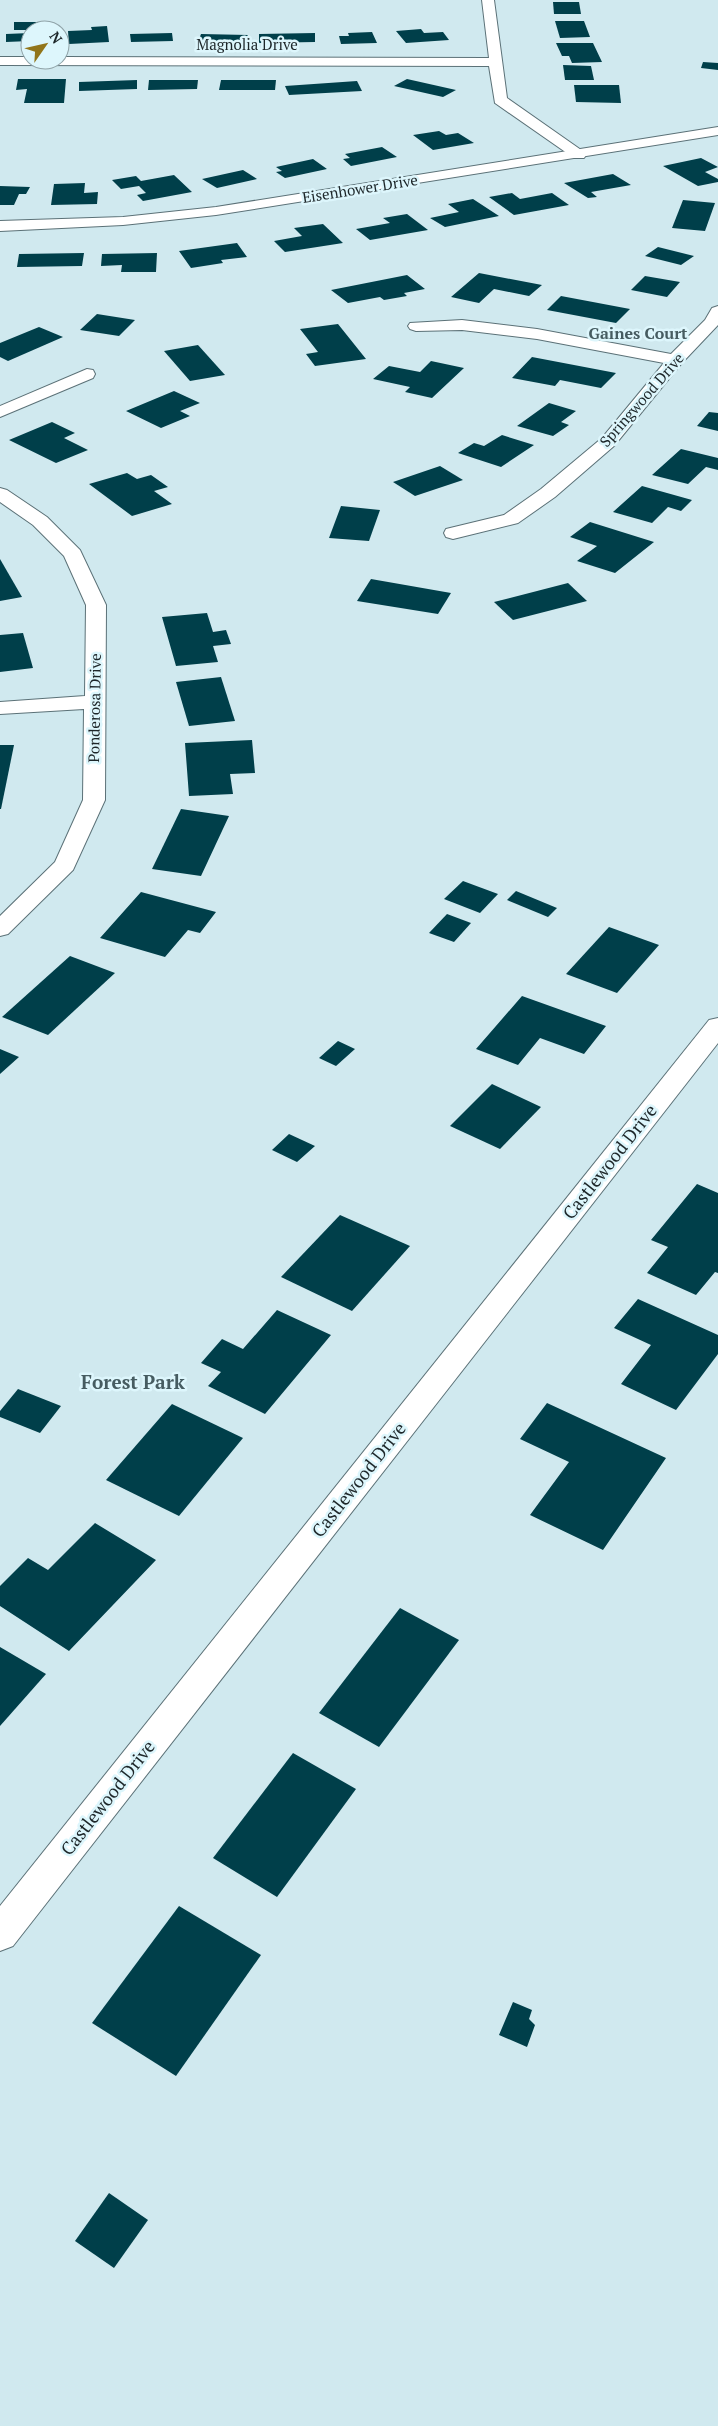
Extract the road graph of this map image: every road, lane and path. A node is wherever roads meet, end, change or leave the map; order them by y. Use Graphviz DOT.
graph roads {
  1 [pos="488,0"];
  2 [pos="0,61"];
  3 [pos="494,62"];
  4 [pos="718,131"];
  5 [pos="579,155"];
  6 [pos="0,226"];
  7 [pos="718,310"];
  8 [pos="416,326"];
  9 [pos="675,360"];
  10 [pos="87,374"];
  11 [pos="0,412"];
  12 [pos="0,494"];
  13 [pos="453,533"];
  14 [pos="94,702"];
  15 [pos="0,708"];
  16 [pos="0,929"];
  17 [pos="718,1026"];
  18 [pos="0,1934"];
  1 -- 3 [label="street"];
  2 -- 3 [label="street, Magnolia Drive"];
  3 -- 5 [label="street"];
  4 -- 5 [label="street, Eisenhower Drive"];
  5 -- 6 [label="street, Eisenhower Drive"];
  7 -- 9 [label="street, Springwood Drive"];
  8 -- 9 [label="street"];
  9 -- 13 [label="street, Springwood Drive"];
  10 -- 11 [label="street"];
  12 -- 14 [label="street, Ponderosa Drive"];
  14 -- 15 [label="street"];
  14 -- 16 [label="street, Ponderosa Drive"];
  17 -- 18 [label="street, Castlewood Drive"];
}
